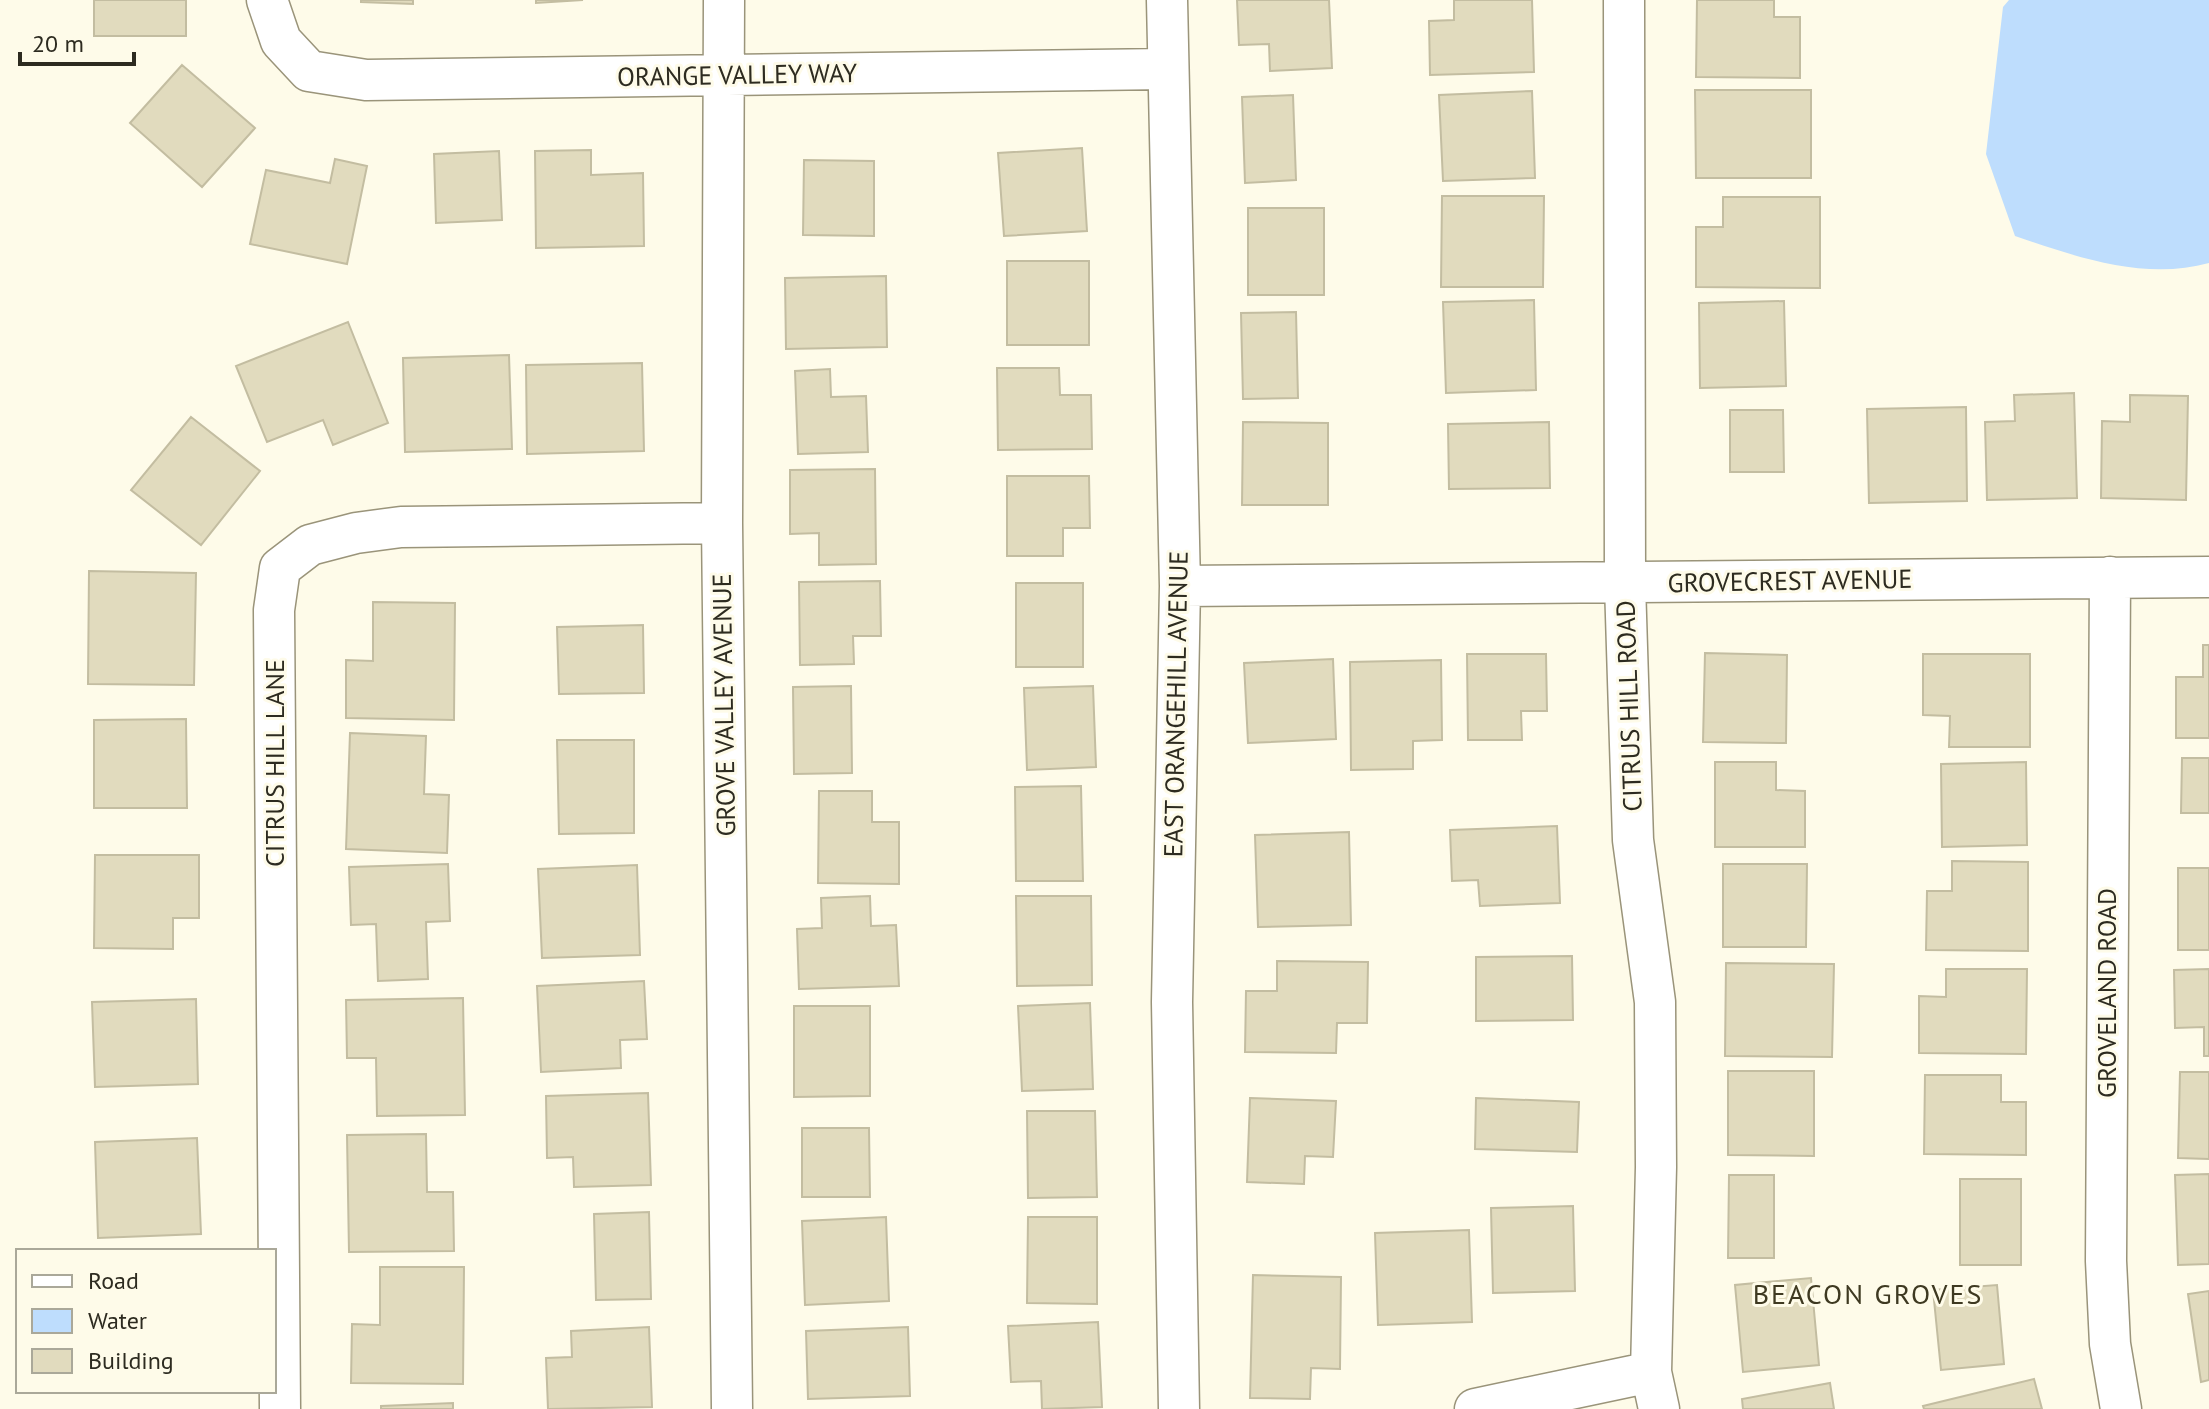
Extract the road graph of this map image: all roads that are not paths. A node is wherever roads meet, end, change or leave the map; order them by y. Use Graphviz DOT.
graph roads {
  1 [pos="267,0"];
  2 [pos="724,0"];
  3 [pos="1167,0"];
  4 [pos="1624,0"];
  5 [pos="1166,69"];
  6 [pos="725,75"];
  7 [pos="722,523"];
  8 [pos="2110,577"];
  9 [pos="2209,577"];
  10 [pos="1625,584"];
  11 [pos="1180,586"];
  12 [pos="1655,1391"];
  13 [pos="280,1409"];
  14 [pos="732,1409"];
  15 [pos="1179,1409"];
  16 [pos="1475,1409"];
  17 [pos="2121,1409"];
  1 -- 6 [label="street, ORANGE VALLEY WAY"];
  2 -- 6 [label="street, GROVE VALLEY AVENUE"];
  3 -- 5 [label="street, EAST ORANGEHILL AVENUE"];
  4 -- 10 [label="street, CITRUS HILL ROAD"];
  5 -- 6 [label="street, ORANGE VALLEY WAY"];
  5 -- 11 [label="street, EAST ORANGEHILL AVENUE"];
  6 -- 7 [label="street, GROVE VALLEY AVENUE"];
  7 -- 13 [label="street, CITRUS HILL LANE"];
  7 -- 14 [label="street, GROVE VALLEY AVENUE"];
  8 -- 9 [label="street, GROVECREST AVENUE"];
  8 -- 10 [label="street, GROVECREST AVENUE"];
  8 -- 17 [label="street, GROVELAND ROAD"];
  10 -- 11 [label="street, GROVECREST AVENUE"];
  10 -- 12 [label="street, CITRUS HILL ROAD"];
  11 -- 15 [label="street, EAST ORANGEHILL AVENUE"];
  12 -- 16 [label="street"];
}
